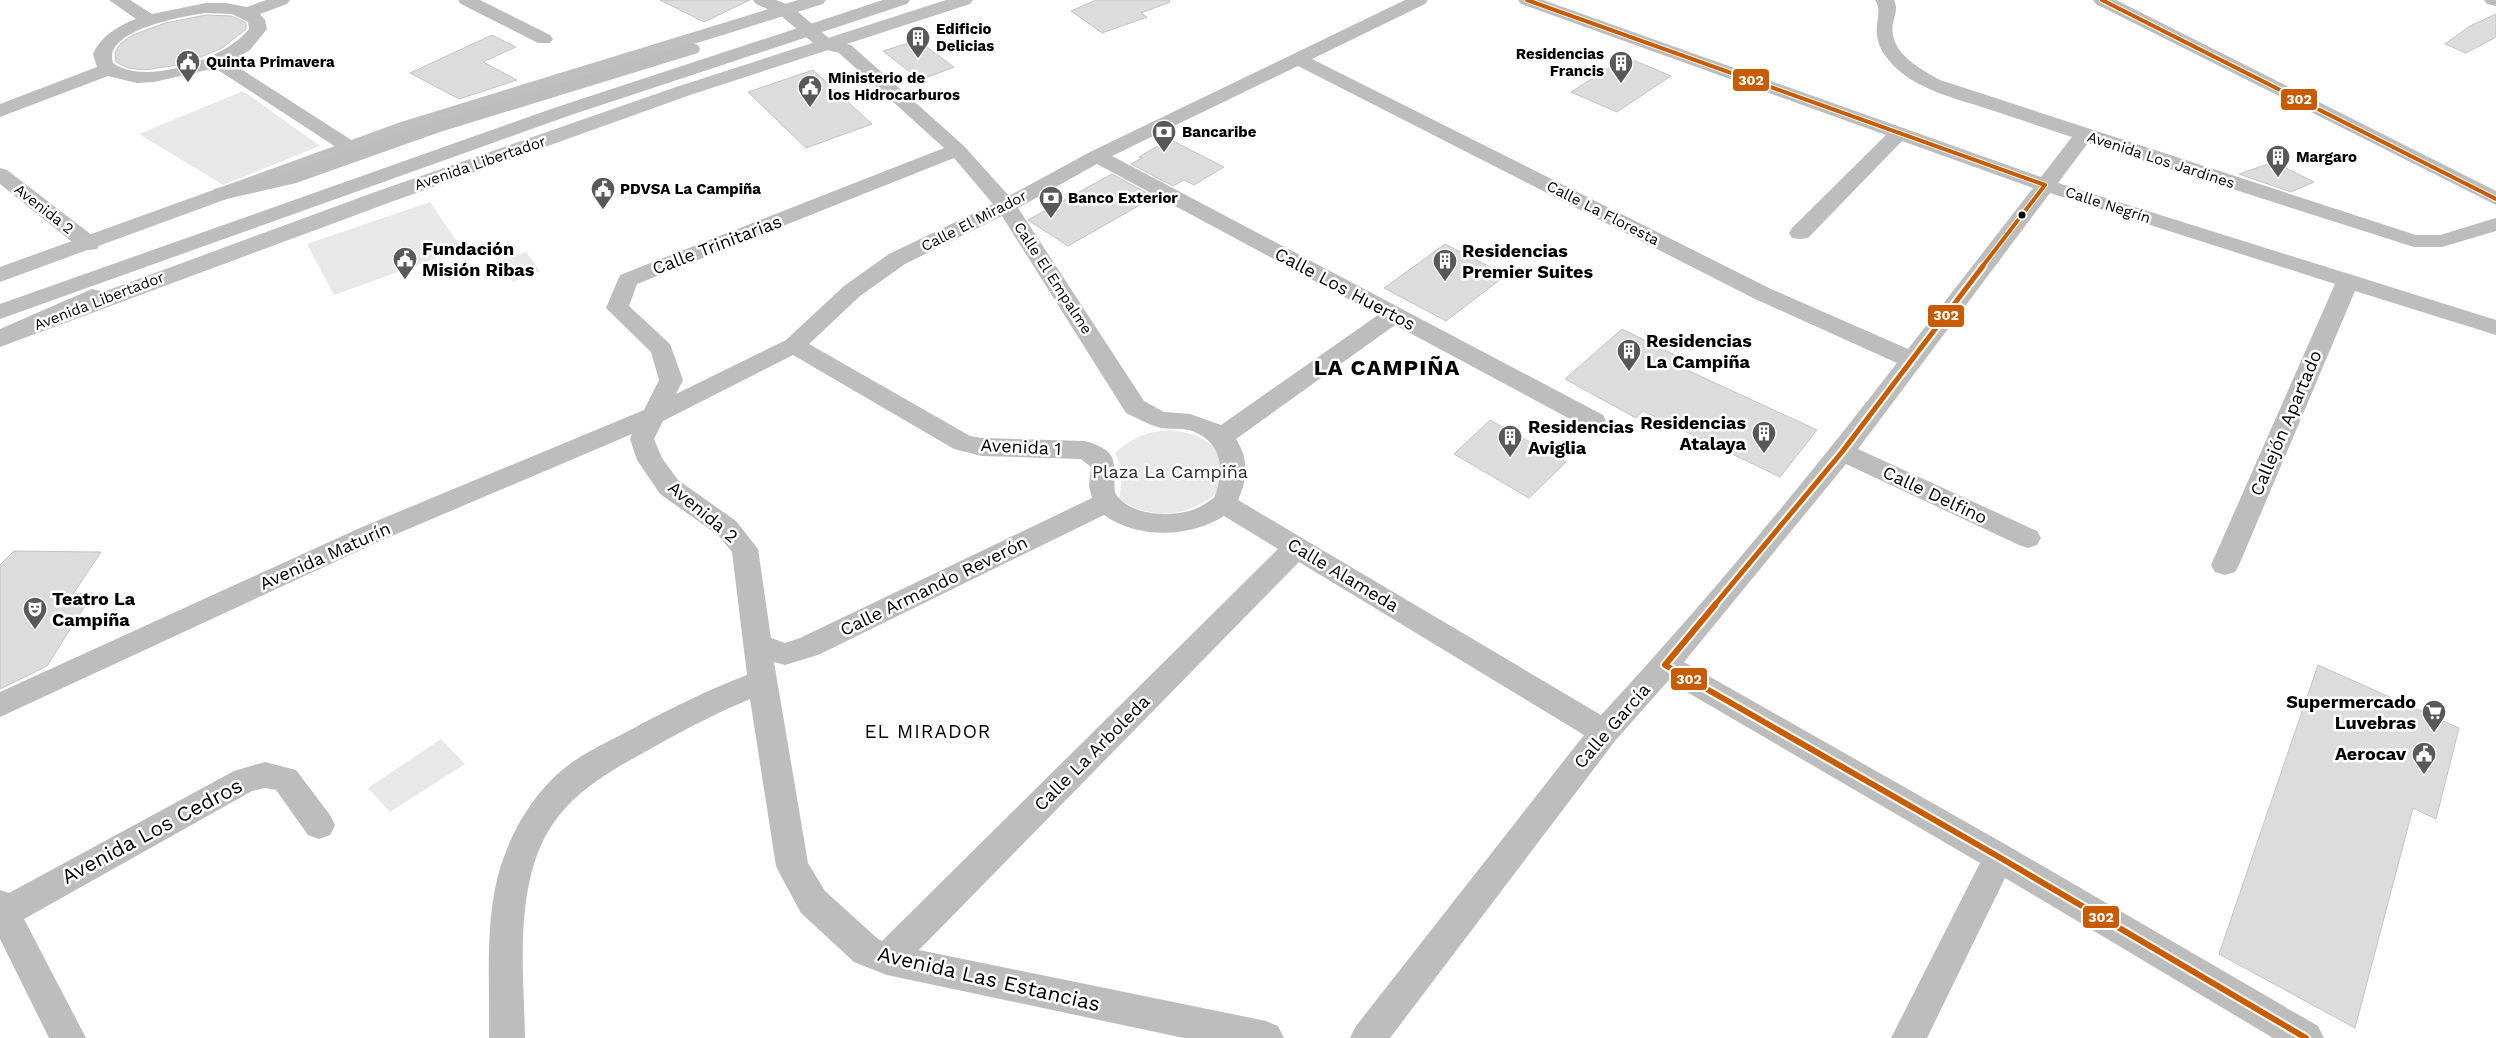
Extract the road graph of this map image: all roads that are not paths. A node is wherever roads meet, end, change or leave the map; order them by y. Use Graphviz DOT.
graph roads {
  1 [pos="118,0"];
  2 [pos="281,0"];
  3 [pos="467,0"];
  4 [pos="762,0"];
  5 [pos="817,0"];
  6 [pos="835,0"];
  7 [pos="866,0"];
  8 [pos="901,0"];
  9 [pos="964,0"];
  10 [pos="1419,0"];
  11 [pos="1527,0"];
  12 [pos="1884,0"];
  13 [pos="2102,0"];
  14 [pos="786,10"];
  15 [pos="248,13"];
  16 [pos="150,20"];
  17 [pos="890,23"];
  18 [pos="736,25"];
  19 [pos="760,32"];
  20 [pos="544,39"];
  21 [pos="825,44"];
  22 [pos="742,50"];
  23 [pos="1298,59"];
  24 [pos="217,61"];
  25 [pos="776,61"];
  26 [pos="108,69"];
  27 [pos="0,111"];
  28 [pos="1899,133"];
  29 [pos="2084,135"];
  30 [pos="350,147"];
  31 [pos="957,150"];
  32 [pos="1097,156"];
  33 [pos="0,174"];
  34 [pos="2045,185"];
  35 [pos="222,194"];
  36 [pos="2496,199"];
  37 [pos="1006,206"];
  38 [pos="2496,224"];
  39 [pos="1800,233"];
  40 [pos="89,244"];
  41 [pos="0,275"];
  42 [pos="2348,281"];
  43 [pos="0,292"];
  44 [pos="0,312"];
  45 [pos="1394,315"];
  46 [pos="2496,328"];
  47 [pos="1,338"];
  48 [pos="794,345"];
  49 [pos="1911,360"];
  50 [pos="655,415"];
  51 [pos="1594,421"];
  52 [pos="1221,437"];
  53 [pos="1842,452"];
  54 [pos="1107,502"];
  55 [pos="1224,504"];
  56 [pos="2028,538"];
  57 [pos="1297,547"];
  58 [pos="2225,565"];
  59 [pos="758,646"];
  60 [pos="1665,665"];
  61 [pos="762,681"];
  62 [pos="0,705"];
  63 [pos="1604,732"];
  64 [pos="319,825"];
  65 [pos="1999,857"];
  66 [pos="1,911"];
  67 [pos="887,959"];
  68 [pos="68,1038"];
  69 [pos="507,1038"];
  70 [pos="1266,1038"];
  71 [pos="1368,1038"];
  72 [pos="1909,1038"];
  73 [pos="2306,1038"];
  1 -- 16 [label="street"];
  2 -- 15 [label="street"];
  3 -- 20 [label="street"];
  4 -- 14 [label="street"];
  5 -- 14 [label="main road"];
  6 -- 17 [label="main road"];
  7 -- 19 [label="main road"];
  8 -- 22 [label="main road, Avenida Libertador"];
  9 -- 17 [label="main road, Avenida Libertador"];
  10 -- 23 [label="street, Calle El Mirador"];
  11 -- 28 [label="street, Calle Negrín"];
  12 -- 29 [label="street, Avenida Los Jardines"];
  13 -- 36 [label="main road"];
  14 -- 18 [label="main road"];
  14 -- 21 [label="street"];
  15 -- 16 [label="street"];
  15 -- 24 [label="street"];
  16 -- 26 [label="street"];
  17 -- 21 [label="main road, Avenida Libertador"];
  18 -- 25 [label="main road"];
  18 -- 30 [label="main road"];
  19 -- 35 [label="main road"];
  19 -- 43 [label="main road"];
  21 -- 25 [label="main road, Avenida Libertador"];
  21 -- 31 [label="street, Calle El Empalme"];
  22 -- 44 [label="main road, Avenida Libertador"];
  22 -- 47 [label="main road"];
  23 -- 32 [label="street, Calle El Mirador"];
  23 -- 49 [label="street, Calle La Floresta"];
  24 -- 26 [label="street"];
  24 -- 30 [label="street"];
  25 -- 47 [label="main road, Avenida Libertador"];
  26 -- 27 [label="street"];
  28 -- 34 [label="street, Calle Negrín"];
  28 -- 39 [label="street"];
  29 -- 34 [label="street, Calle García"];
  29 -- 38 [label="street, Avenida Los Jardines"];
  30 -- 35 [label="main road"];
  31 -- 37 [label="street, Calle El Empalme"];
  31 -- 50 [label="street, Calle Trinitarias"];
  32 -- 37 [label="street, Calle El Mirador"];
  32 -- 45 [label="street, Calle Los Huertos"];
  33 -- 40 [label="street, Avenida 2"];
  34 -- 42 [label="street, Calle Negrín"];
  34 -- 49 [label="street, Calle García"];
  35 -- 40 [label="main road"];
  37 -- 48 [label="street, Calle El Mirador"];
  37 -- 52 [label="street, Calle El Empalme"];
  40 -- 41 [label="main road"];
  42 -- 46 [label="street, Calle Negrín"];
  42 -- 58 [label="street, Callejón Apartado"];
  45 -- 51 [label="street, Calle Los Huertos"];
  45 -- 52 [label="street"];
  48 -- 50 [label="street, Calle El Mirador"];
  48 -- 54 [label="street, Avenida 1"];
  49 -- 53 [label="street, Calle García"];
  50 -- 59 [label="street, Avenida 2"];
  50 -- 62 [label="street, Avenida Maturín"];
  52 -- 55 [label="street"];
  53 -- 56 [label="street, Calle Delfino"];
  53 -- 60 [label="street, Calle García"];
  54 -- 55 [label="street"];
  54 -- 59 [label="street, Calle Armando Reverón"];
  55 -- 57 [label="street, Calle Alameda"];
  57 -- 63 [label="street, Calle Alameda"];
  57 -- 67 [label="street, Calle La Arboleda"];
  59 -- 61 [label="street, Avenida Las Estancias"];
  60 -- 63 [label="street, Calle García"];
  60 -- 65 [label="street"];
  61 -- 67 [label="street, Avenida Las Estancias"];
  61 -- 69 [label="street"];
  63 -- 71 [label="street, Calle García"];
  64 -- 66 [label="street, Avenida Los Cedros"];
  65 -- 72 [label="street"];
  65 -- 73 [label="street"];
  66 -- 68 [label="street"];
  67 -- 70 [label="street, Avenida Las Estancias"];
}
